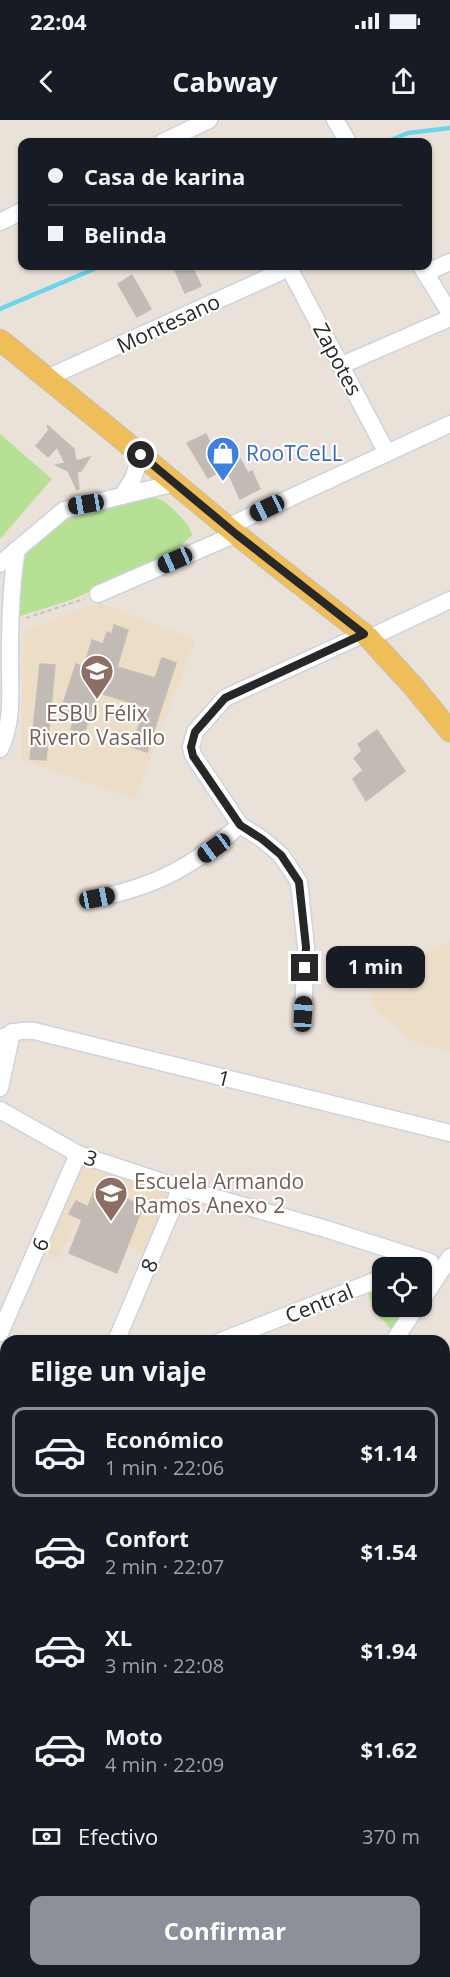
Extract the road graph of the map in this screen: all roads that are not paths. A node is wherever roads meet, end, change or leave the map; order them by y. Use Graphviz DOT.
graph roads {
  1 [pos="209,120"];
  2 [pos="335,120"];
  3 [pos="171,138"];
  4 [pos="346,138"];
  5 [pos="18,213"];
  6 [pos="0,222"];
  7 [pos="450,262"];
  8 [pos="432,267"];
  9 [pos="281,270"];
  10 [pos="290,270"];
  11 [pos="424,270"];
  12 [pos="450,313"];
  13 [pos="450,318"];
  14 [pos="0,340"];
  15 [pos="342,365"];
  16 [pos="47,378"];
  17 [pos="450,424"];
  18 [pos="387,453"];
  19 [pos="141,455"];
  20 [pos="175,483"];
  21 [pos="122,496"];
  22 [pos="232,531"];
  23 [pos="17,549"];
  24 [pos="0,564"];
  25 [pos="98,594"];
  26 [pos="450,600"];
  27 [pos="367,636"];
  28 [pos="450,731"];
  29 [pos="0,749"];
  30 [pos="240,825"];
  31 [pos="97,898"];
  32 [pos="303,1014"];
  33 [pos="6,1036"];
  34 [pos="0,1088"];
  35 [pos="0,1110"];
  36 [pos="450,1133"];
  37 [pos="78,1154"];
  38 [pos="181,1188"];
  39 [pos="414,1257"];
  40 [pos="450,1257"];
  41 [pos="432,1262"];
  42 [pos="372,1282"];
  43 [pos="432,1285"];
  44 [pos="410,1317"];
  45 [pos="0,1333"];
  46 [pos="119,1335"];
  47 [pos="245,1335"];
  48 [pos="398,1335"];
  1 -- 3 [label="street"];
  2 -- 4 [label="street"];
  5 -- 6 [label="street"];
  7 -- 8 [label="street"];
  9 -- 16 [label="street, Montesano"];
  10 -- 15 [label="street, Zapotes"];
  11 -- 12 [label="street"];
  13 -- 15 [label="street"];
  14 -- 16 [label="main road"];
  15 -- 18 [label="street, Zapotes"];
  16 -- 19 [label="main road"];
  17 -- 18 [label="street"];
  18 -- 22 [label="street"];
  19 -- 20 [label="main road"];
  19 -- 21 [label="street"];
  20 -- 21 [label="street"];
  20 -- 22 [label="main road"];
  21 -- 23 [label="street"];
  22 -- 25 [label="street"];
  22 -- 27 [label="main road"];
  23 -- 24 [label="street"];
  23 -- 29 [label="street"];
  26 -- 27 [label="street"];
  27 -- 28 [label="main road"];
  27 -- 30 [label="street"];
  30 -- 31 [label="street"];
  30 -- 32 [label="street"];
  33 -- 34 [label="street"];
  33 -- 36 [label="street, 1"];
  35 -- 37 [label="street, 3"];
  37 -- 38 [label="street, 3"];
  37 -- 45 [label="street, 6"];
  38 -- 39 [label="street, 3"];
  38 -- 46 [label="street, 8"];
  40 -- 41 [label="street"];
  40 -- 43 [label="street"];
  42 -- 47 [label="street, Central"];
  44 -- 48 [label="street"];
}
